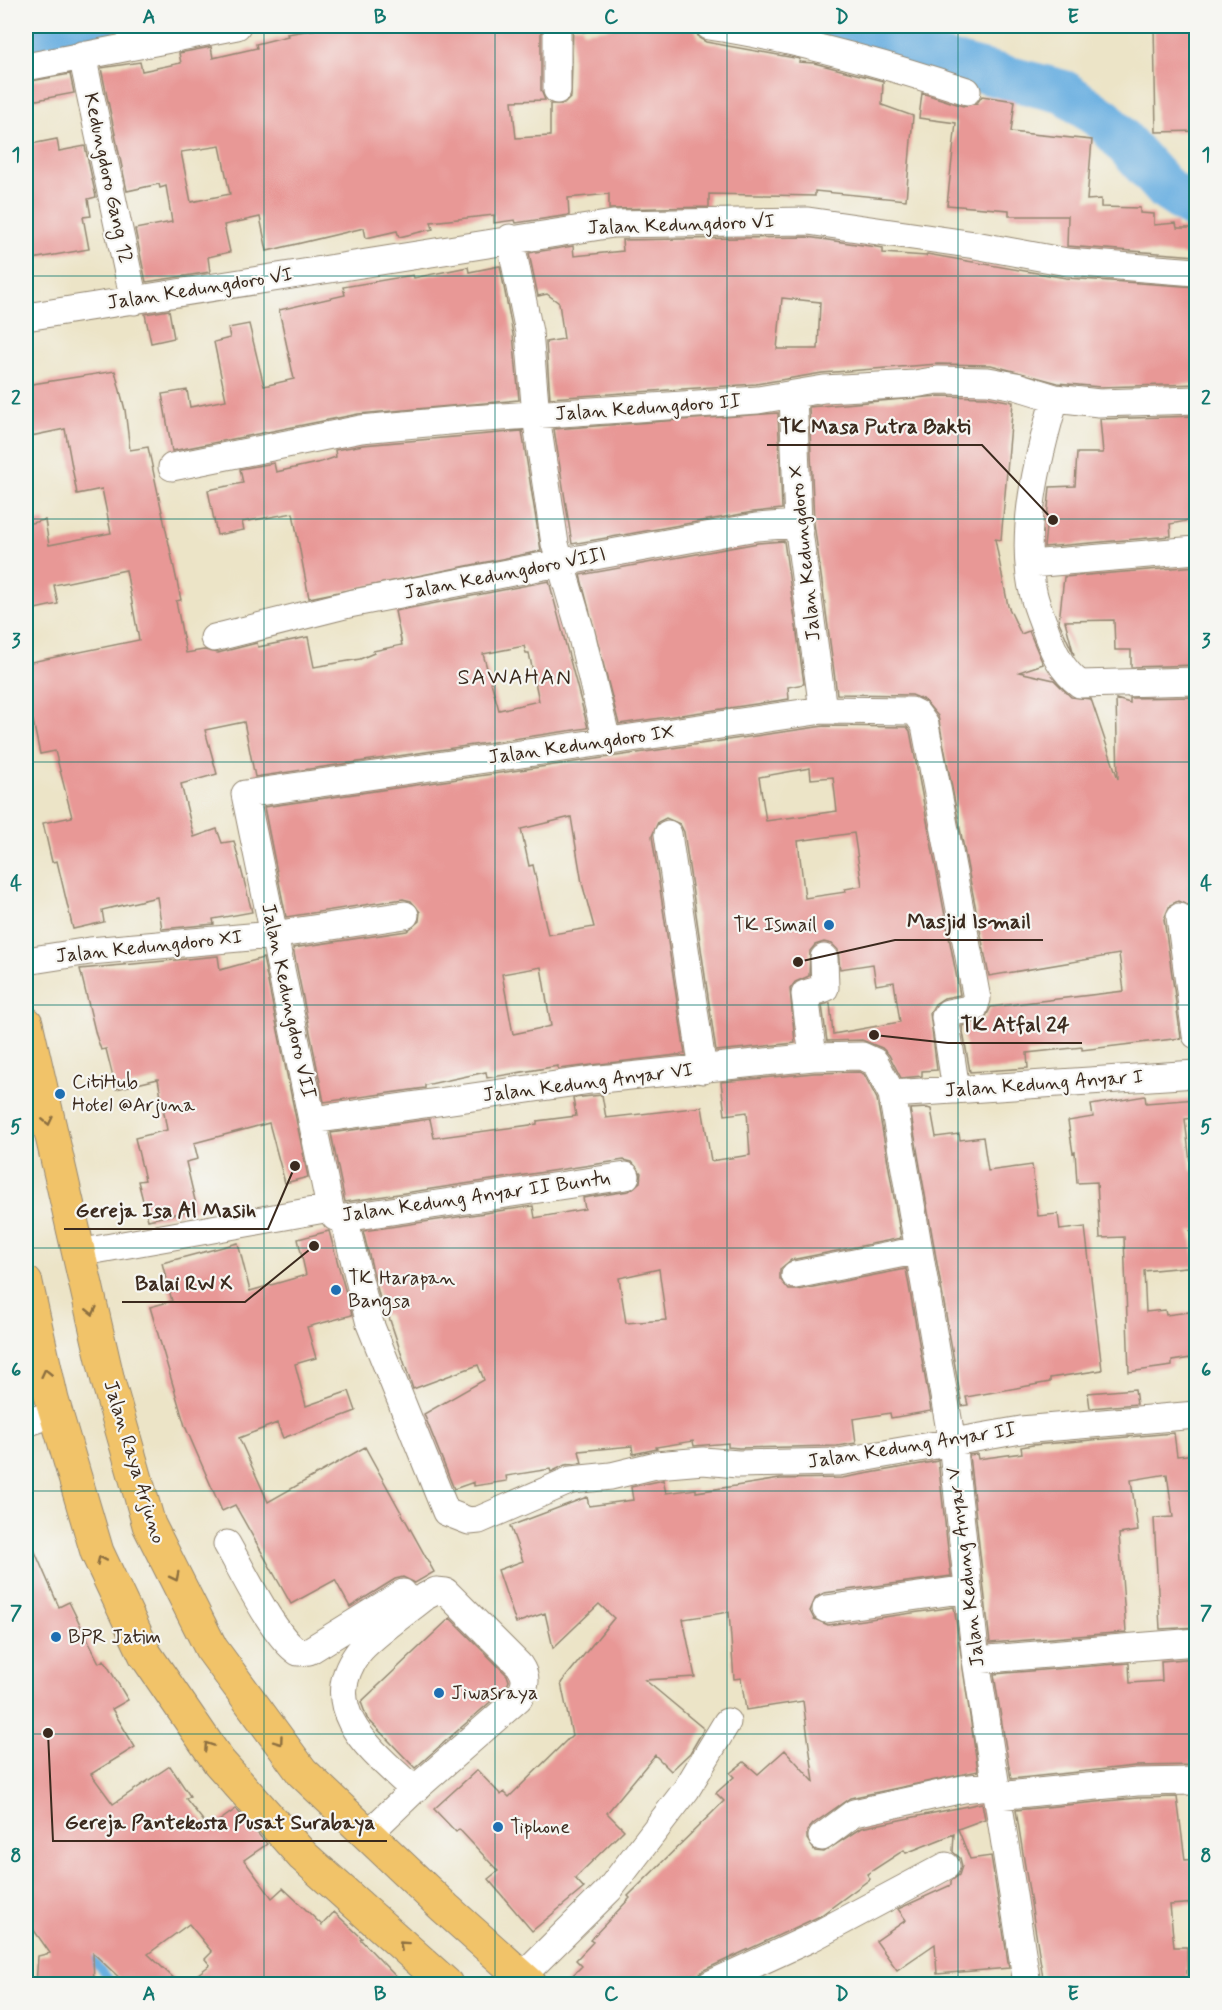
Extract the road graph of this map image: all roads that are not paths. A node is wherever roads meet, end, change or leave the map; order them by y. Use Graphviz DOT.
graph roads {
  1 [pos="237,26"];
  2 [pos="557,26"];
  3 [pos="709,26"];
  4 [pos="209,27"];
  5 [pos="82,55"];
  6 [pos="26,67"];
  7 [pos="557,90"];
  8 [pos="967,91"];
  9 [pos="510,238"];
  10 [pos="1197,272"];
  11 [pos="134,301"];
  12 [pos="26,316"];
  13 [pos="793,395"];
  14 [pos="1055,398"];
  15 [pos="1197,400"];
  16 [pos="536,416"];
  17 [pos="172,467"];
  18 [pos="798,524"];
  19 [pos="1197,550"];
  20 [pos="561,564"];
  21 [pos="1030,564"];
  22 [pos="214,638"];
  23 [pos="1197,681"];
  24 [pos="823,710"];
  25 [pos="607,741"];
  26 [pos="245,794"];
  27 [pos="668,834"];
  28 [pos="405,915"];
  29 [pos="1180,917"];
  30 [pos="273,935"];
  31 [pos="824,958"];
  32 [pos="26,961"];
  33 [pos="26,1023"];
  34 [pos="1197,1035"];
  35 [pos="862,1056"];
  36 [pos="813,1057"];
  37 [pos="703,1070"];
  38 [pos="1197,1074"];
  39 [pos="956,1090"];
  40 [pos="892,1094"];
  41 [pos="313,1119"];
  42 [pos="626,1176"];
  43 [pos="337,1213"];
  44 [pos="919,1250"];
  45 [pos="78,1253"];
  46 [pos="795,1275"];
  47 [pos="28,1304"];
  48 [pos="56,1413"];
  49 [pos="1197,1415"];
  50 [pos="26,1423"];
  51 [pos="952,1442"];
  52 [pos="227,1544"];
  53 [pos="968,1589"];
  54 [pos="403,1593"];
  55 [pos="826,1610"];
  56 [pos="326,1641"];
  57 [pos="1197,1642"];
  58 [pos="359,1652"];
  59 [pos="976,1660"];
  60 [pos="727,1722"];
  61 [pos="1197,1781"];
  62 [pos="414,1790"];
  63 [pos="997,1791"];
  64 [pos="368,1834"];
  65 [pos="822,1837"];
  66 [pos="946,1866"];
  67 [pos="526,1981"];
  68 [pos="446,1984"];
  69 [pos="711,1984"];
  70 [pos="1027,1984"];
  1 -- 4 [label="street"];
  2 -- 7 [label="street"];
  3 -- 8 [label="street"];
  4 -- 5 [label="street"];
  5 -- 6 [label="street"];
  5 -- 11 [label="street, Kedungdoro Gang 12"];
  9 -- 10 [label="street, Jalan Kedungdoro VI"];
  9 -- 11 [label="street, Jalan Kedungdoro VI"];
  9 -- 16 [label="street"];
  11 -- 12 [label="street, Jalan Kedungdoro VI"];
  13 -- 14 [label="street, Jalan Kedungdoro II"];
  13 -- 16 [label="street, Jalan Kedungdoro II"];
  13 -- 18 [label="street, Jalan Kedungdoro X"];
  14 -- 15 [label="street, Jalan Kedungdoro II"];
  14 -- 21 [label="street"];
  16 -- 17 [label="street, Jalan Kedungdoro II"];
  16 -- 20 [label="street"];
  18 -- 20 [label="street, Jalan Kedungdoro VIII"];
  18 -- 24 [label="street, Jalan Kedungdoro X"];
  19 -- 21 [label="street"];
  20 -- 22 [label="street, Jalan Kedungdoro VIII"];
  20 -- 25 [label="street"];
  21 -- 23 [label="street"];
  24 -- 25 [label="street, Jalan Kedungdoro IX"];
  24 -- 39 [label="street, Jalan Kedungdoro IX"];
  25 -- 26 [label="street, Jalan Kedungdoro IX"];
  26 -- 30 [label="street, Jalan Kedungdoro VII"];
  27 -- 37 [label="street"];
  28 -- 30 [label="street, Jalan Kedungdoro XI"];
  29 -- 34 [label="street"];
  30 -- 32 [label="street, Jalan Kedungdoro XI"];
  30 -- 41 [label="street, Jalan Kedungdoro VII"];
  31 -- 36 [label="street"];
  33 -- 45 [label="highway, Jalan Raya Arjuno, one-way"];
  35 -- 36 [label="street, Jalan Kedung Anyar VI"];
  35 -- 40 [label="street, Jalan Kedung Anyar V"];
  36 -- 37 [label="street, Jalan Kedung Anyar VI"];
  37 -- 41 [label="street, Jalan Kedung Anyar VI"];
  38 -- 39 [label="street, Jalan Kedung Anyar I"];
  39 -- 40 [label="street, Jalan Kedung Anyar I"];
  40 -- 44 [label="street, Jalan Kedung Anyar V"];
  41 -- 43 [label="street, Jalan Kedungdoro VII"];
  42 -- 43 [label="street, Jalan Kedung Anyar II Buntu"];
  43 -- 45 [label="street, Jalan Kedung Anyar II Buntu"];
  43 -- 51 [label="street, Jalan Kedung Anyar II"];
  44 -- 46 [label="street"];
  44 -- 51 [label="street, Jalan Kedung Anyar V"];
  45 -- 64 [label="highway, Jalan Raya Arjuno, one-way"];
  48 -- 47 [label="highway, one-way"];
  48 -- 50 [label="street"];
  68 -- 48 [label="highway, one-way"];
  49 -- 51 [label="street, Jalan Kedung Anyar II"];
  51 -- 53 [label="street, Jalan Kedung Anyar V"];
  52 -- 56 [label="street"];
  53 -- 55 [label="street"];
  53 -- 59 [label="street, Jalan Kedung Anyar V"];
  54 -- 56 [label="street"];
  56 -- 58 [label="street"];
  57 -- 59 [label="street"];
  58 -- 62 [label="street"];
  58 -- 62 [label="street"];
  59 -- 63 [label="street, Jalan Kedung Anyar V"];
  60 -- 67 [label="street"];
  61 -- 63 [label="street"];
  62 -- 64 [label="street"];
  63 -- 65 [label="street"];
  63 -- 70 [label="street, Jalan Kedung Anyar V"];
  64 -- 67 [label="highway, Jalan Raya Arjuno"];
  66 -- 69 [label="street"];
}
